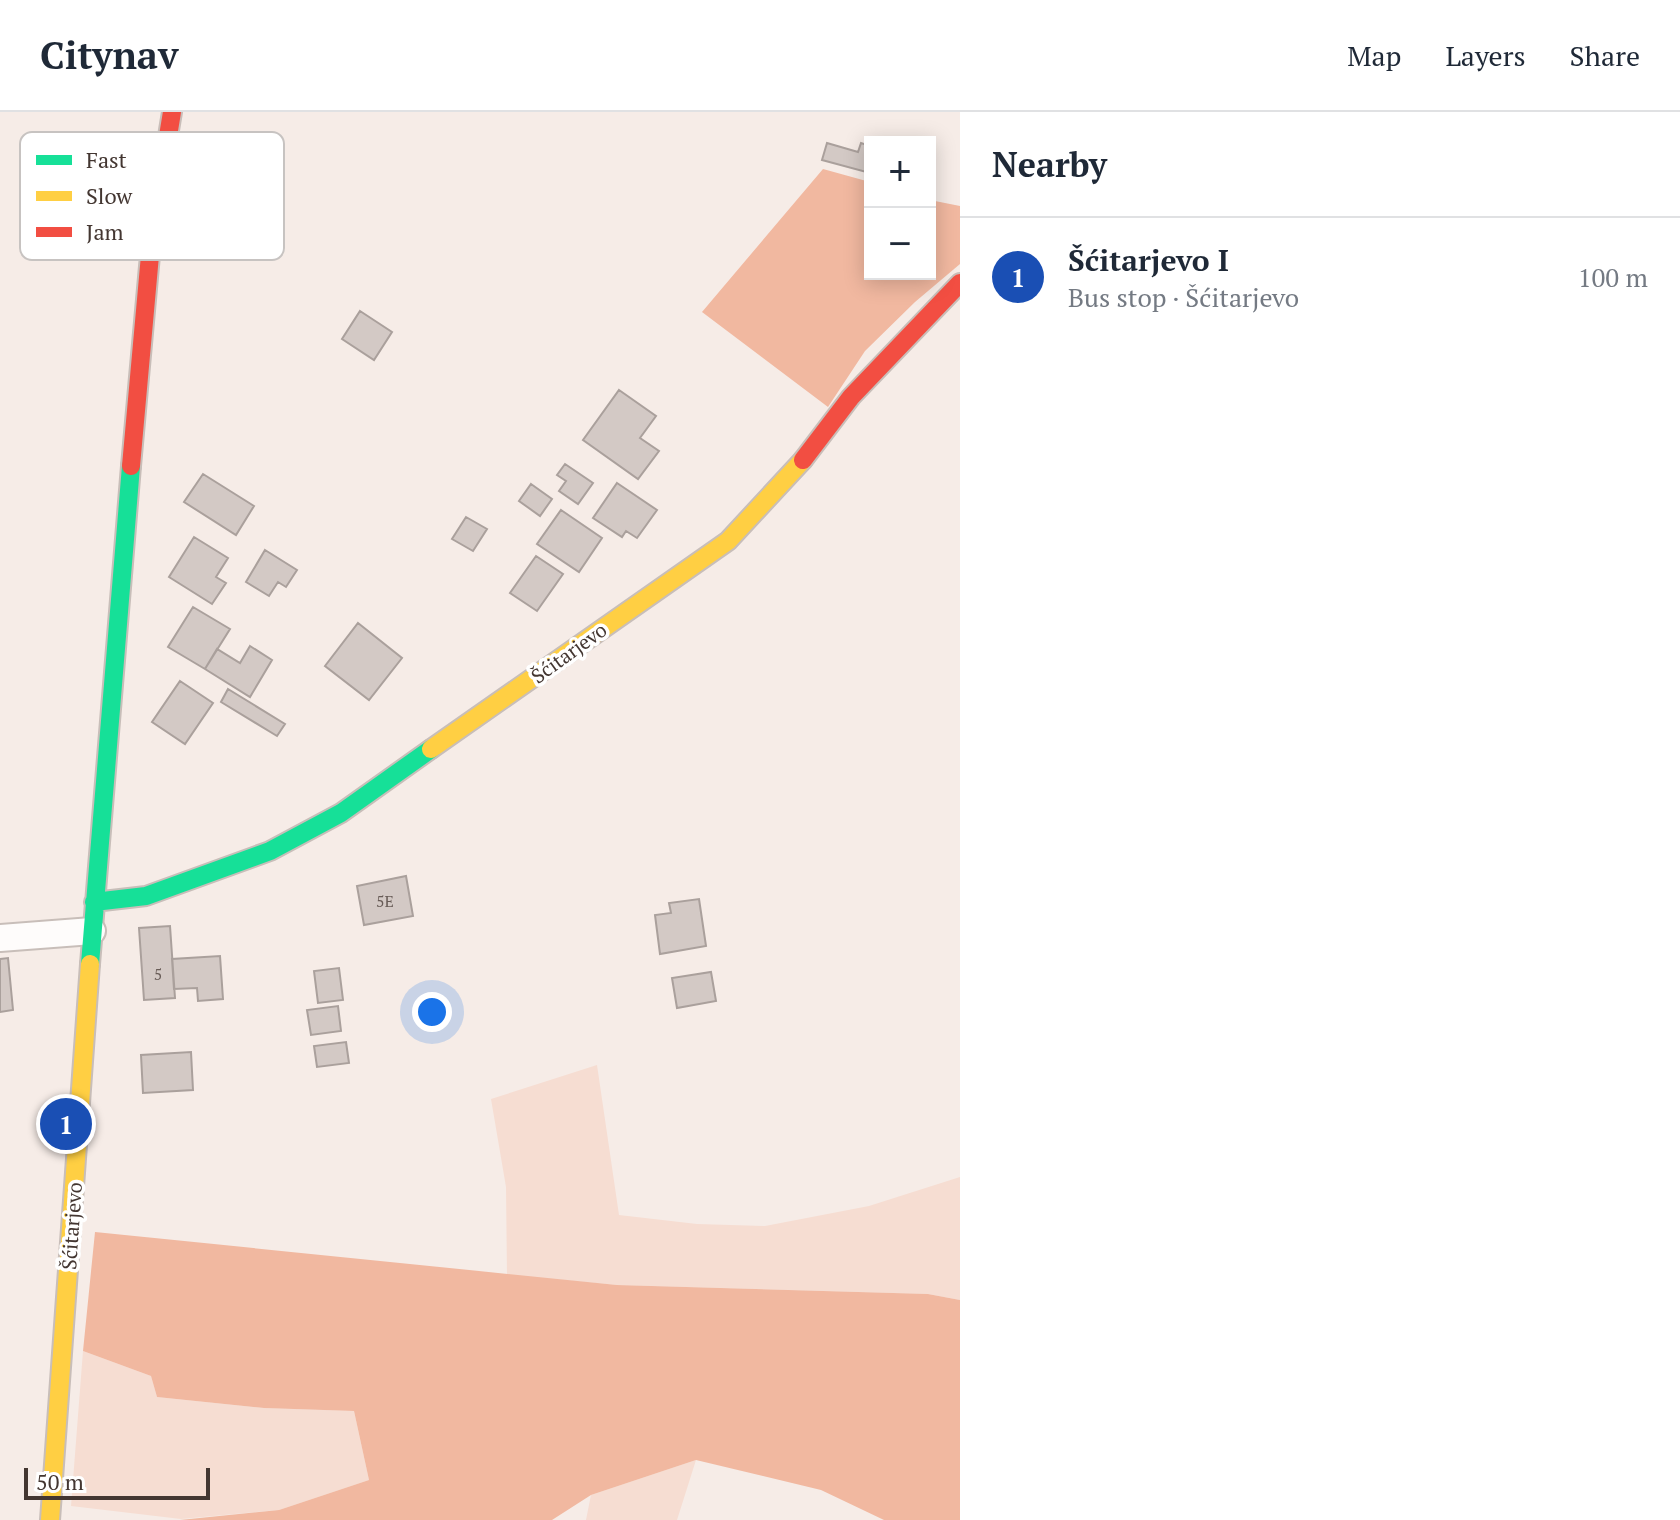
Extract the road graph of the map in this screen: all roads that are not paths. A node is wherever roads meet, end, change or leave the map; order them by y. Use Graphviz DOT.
graph roads {
  1 [pos="172,112"];
  2 [pos="169,132"];
  3 [pos="149,260"];
  4 [pos="960,283"];
  5 [pos="94,902"];
  6 [pos="92,931"];
  7 [pos="0,938"];
  8 [pos="50,1520"];
  1 -- 2 [label="main road, Šćitarjevo"];
  3 -- 5 [label="main road, Šćitarjevo"];
  4 -- 5 [label="main road, Šćitarjevo"];
  5 -- 6 [label="main road, Šćitarjevo"];
  6 -- 7 [label="street"];
  6 -- 8 [label="main road, Šćitarjevo"];
}
